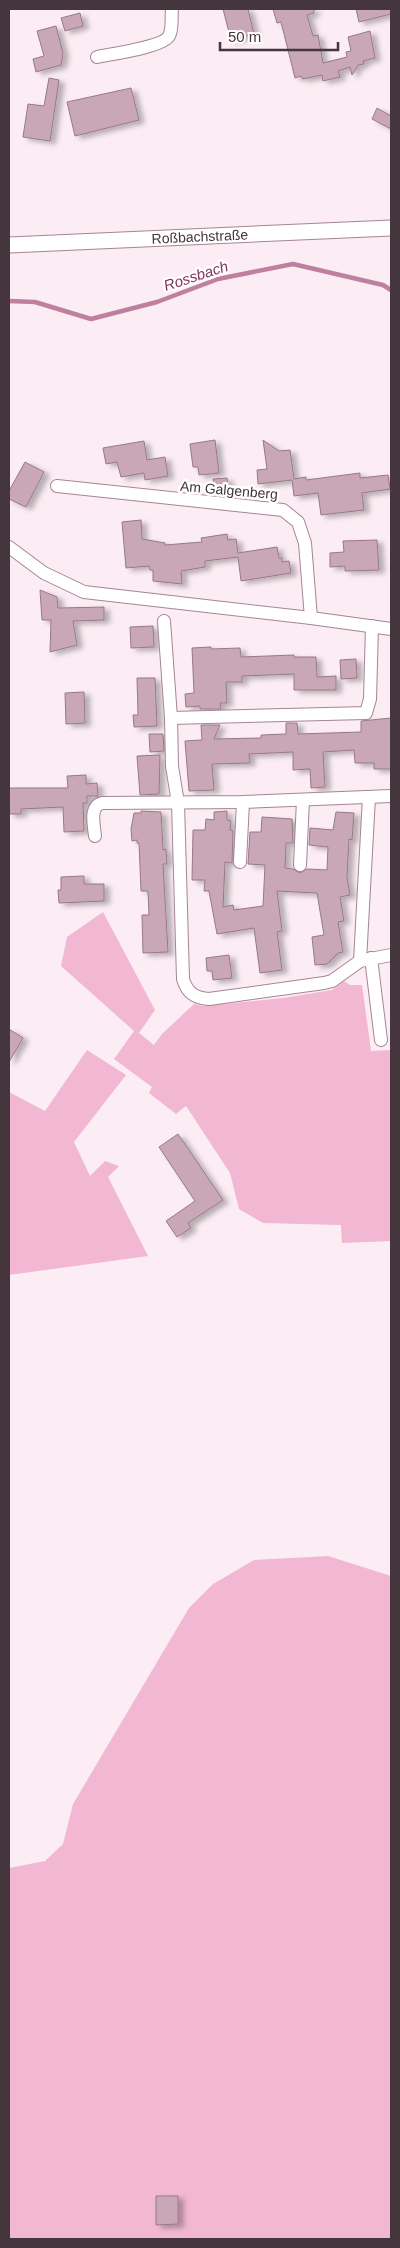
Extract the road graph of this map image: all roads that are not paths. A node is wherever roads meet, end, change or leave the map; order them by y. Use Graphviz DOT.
graph roads {
  1 [pos="172,9"];
  2 [pos="97,57"];
  3 [pos="391,228"];
  4 [pos="9,246"];
  5 [pos="57,486"];
  6 [pos="9,547"];
  7 [pos="311,618"];
  8 [pos="164,621"];
  9 [pos="372,626"];
  10 [pos="391,629"];
  11 [pos="171,718"];
  12 [pos="391,796"];
  13 [pos="369,797"];
  14 [pos="303,800"];
  15 [pos="243,802"];
  16 [pos="178,803"];
  17 [pos="95,836"];
  18 [pos="240,862"];
  19 [pos="300,865"];
  20 [pos="391,955"];
  21 [pos="366,960"];
  22 [pos="381,1040"];
  1 -- 2 [label="street"];
  3 -- 4 [label="street, Roßbachstraße"];
  5 -- 7 [label="street, Am Galgenberg"];
  6 -- 7 [label="street"];
  7 -- 9 [label="street"];
  8 -- 11 [label="street"];
  9 -- 10 [label="street"];
  9 -- 11 [label="street"];
  11 -- 16 [label="street"];
  12 -- 13 [label="street"];
  13 -- 14 [label="street"];
  13 -- 21 [label="street"];
  14 -- 15 [label="street"];
  14 -- 19 [label="street"];
  15 -- 16 [label="street"];
  15 -- 18 [label="street"];
  16 -- 17 [label="street"];
  16 -- 21 [label="street"];
  20 -- 21 [label="street"];
  21 -- 22 [label="street"];
}
